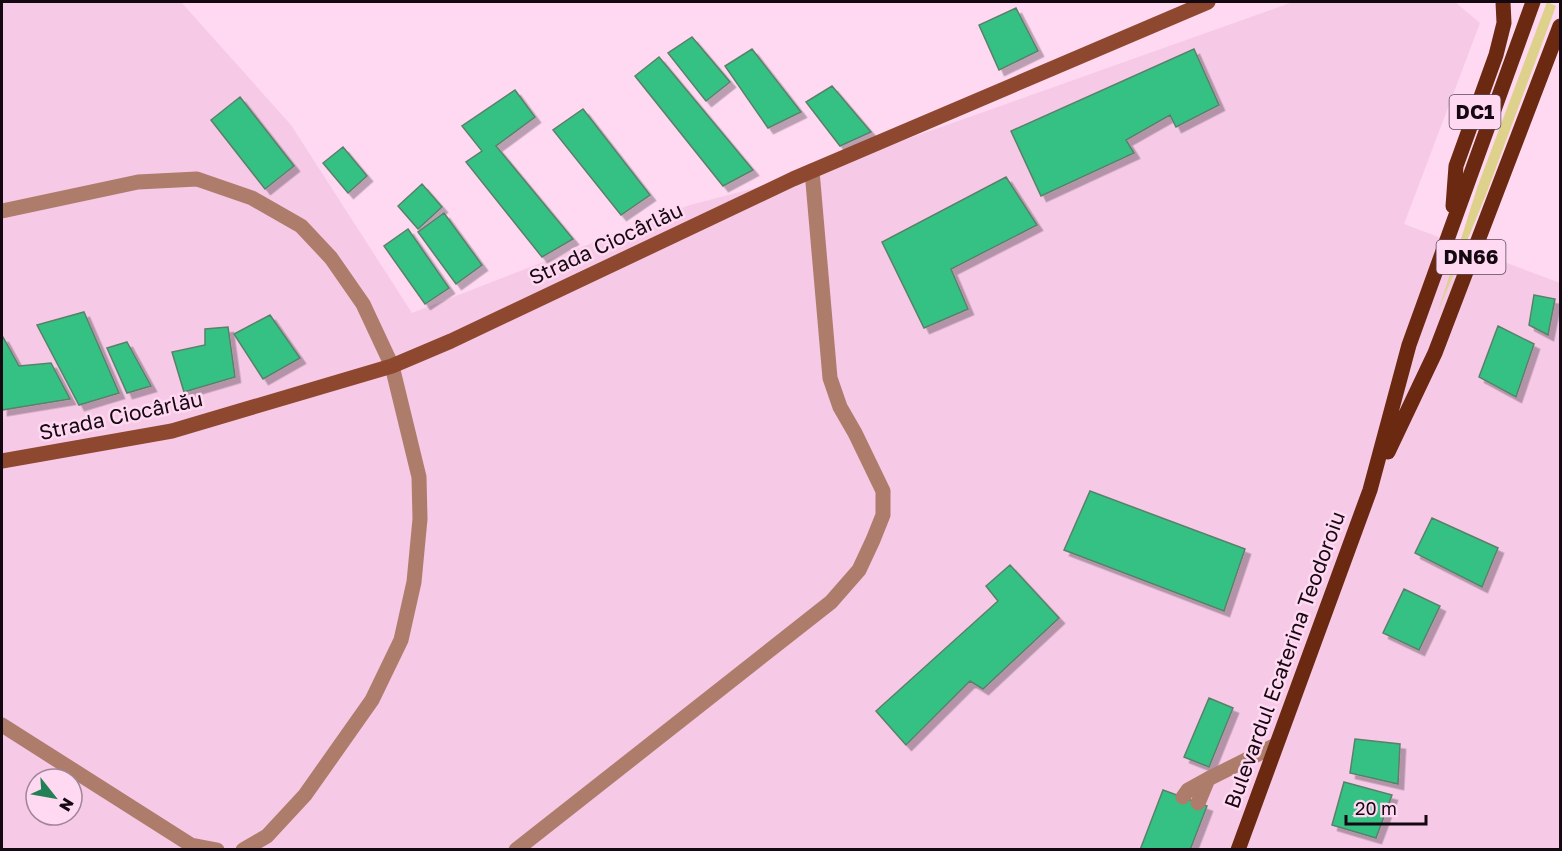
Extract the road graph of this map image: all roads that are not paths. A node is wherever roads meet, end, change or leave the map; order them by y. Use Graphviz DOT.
graph roads {
  1 [pos="1208,2"];
  2 [pos="1503,2"];
  3 [pos="1533,2"];
  4 [pos="1560,26"];
  5 [pos="812,171"];
  6 [pos="2,211"];
  7 [pos="1452,224"];
  8 [pos="392,366"];
  9 [pos="2,461"];
  10 [pos="1372,484"];
  11 [pos="2,725"];
  12 [pos="1276,745"];
  13 [pos="1208,779"];
  14 [pos="1183,797"];
  15 [pos="1198,803"];
  16 [pos="217,849"];
  17 [pos="243,849"];
  18 [pos="516,849"];
  19 [pos="1238,849"];
  1 -- 5 [label="main road, Strada Ciocârlău"];
  2 -- 7 [label="main road, DC1"];
  3 -- 7 [label="main road, Bulevardul Ecaterina Teodoroiu"];
  4 -- 10 [label="main road, Bulevardul Ecaterina Teodoroiu / DN66"];
  5 -- 8 [label="main road, Strada Ciocârlău"];
  5 -- 18 [label="lane"];
  6 -- 8 [label="lane"];
  7 -- 10 [label="main road, Bulevardul Ecaterina Teodoroiu"];
  8 -- 9 [label="main road, Strada Ciocârlău"];
  8 -- 17 [label="lane"];
  10 -- 12 [label="main road, Bulevardul Ecaterina Teodoroiu / DN66"];
  11 -- 16 [label="lane"];
  12 -- 13 [label="lane"];
  12 -- 19 [label="main road, Bulevardul Ecaterina Teodoroiu / DN66"];
  13 -- 14 [label="lane"];
  13 -- 15 [label="lane"];
}
